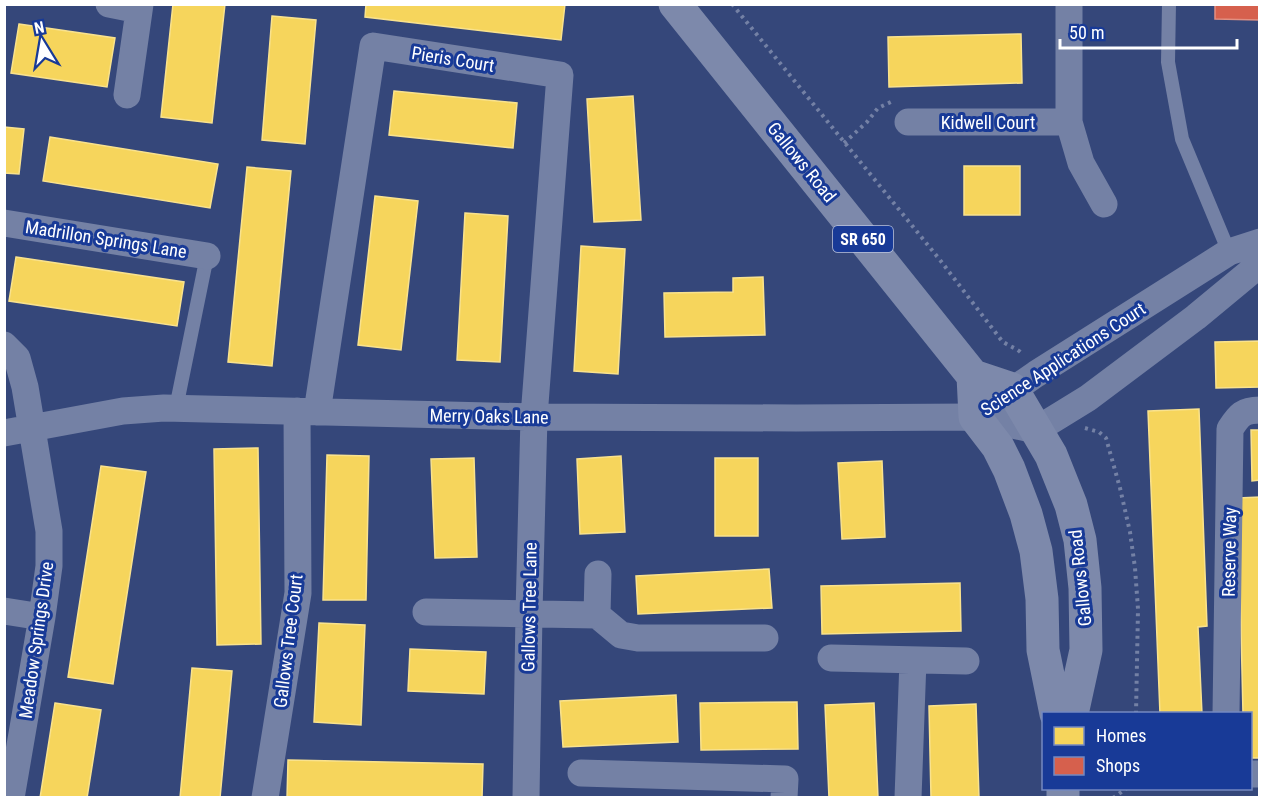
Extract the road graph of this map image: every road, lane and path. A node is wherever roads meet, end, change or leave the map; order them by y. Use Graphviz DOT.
graph roads {
  1 [pos="109,4"];
  2 [pos="675,4"];
  3 [pos="732,4"];
  4 [pos="1069,4"];
  5 [pos="1170,4"];
  6 [pos="139,7"];
  7 [pos="127,95"];
  8 [pos="908,122"];
  9 [pos="1069,122"];
  10 [pos="844,143"];
  11 [pos="1104,204"];
  12 [pos="4,223"];
  13 [pos="1260,242"];
  14 [pos="1229,252"];
  15 [pos="207,256"];
  16 [pos="1260,264"];
  17 [pos="4,345"];
  18 [pos="973,376"];
  19 [pos="1024,382"];
  20 [pos="176,408"];
  21 [pos="1067,410"];
  22 [pos="1260,410"];
  23 [pos="308,412"];
  24 [pos="534,417"];
  25 [pos="975,417"];
  26 [pos="32,428"];
  27 [pos="1036,430"];
  28 [pos="4,433"];
  29 [pos="598,574"];
  30 [pos="4,611"];
  31 [pos="426,612"];
  32 [pos="529,613"];
  33 [pos="597,615"];
  34 [pos="42,617"];
  35 [pos="765,639"];
  36 [pos="831,658"];
  37 [pos="913,660"];
  38 [pos="966,661"];
  39 [pos="1056,712"];
  40 [pos="1072,712"];
  41 [pos="1136,712"];
  42 [pos="1226,712"];
  43 [pos="581,773"];
  44 [pos="638,786"];
  45 [pos="11,798"];
  46 [pos="265,798"];
  47 [pos="526,798"];
  48 [pos="784,798"];
  49 [pos="908,798"];
  1 -- 6 [label="street"];
  2 -- 18 [label="main road, Gallows Road / SR 650"];
  3 -- 10 [label="path"];
  4 -- 9 [label="street"];
  5 -- 14 [label="lane"];
  6 -- 7 [label="street"];
  8 -- 9 [label="street, Kidwell Court"];
  8 -- 10 [label="path"];
  9 -- 11 [label="street"];
  10 -- 19 [label="path"];
  12 -- 15 [label="street, Madrillon Springs Lane"];
  13 -- 14 [label="street, Science Applications Court"];
  14 -- 19 [label="street, Science Applications Court"];
  15 -- 20 [label="lane"];
  16 -- 21 [label="street"];
  17 -- 26 [label="street, Meadow Springs Drive"];
  18 -- 19 [label="main road"];
  18 -- 25 [label="main road"];
  19 -- 25 [label="street, Science Applications Court"];
  19 -- 27 [label="main road, Gallows Road"];
  20 -- 23 [label="street, Merry Oaks Lane"];
  20 -- 26 [label="street, Merry Oaks Lane"];
  21 -- 27 [label="street"];
  21 -- 41 [label="path"];
  22 -- 42 [label="street, Reserve Way"];
  23 -- 24 [label="street, Merry Oaks Lane"];
  23 -- 24 [label="street, Pieris Court"];
  23 -- 46 [label="street, Gallows Tree Court"];
  24 -- 25 [label="street, Merry Oaks Lane"];
  24 -- 32 [label="street, Gallows Tree Lane"];
  25 -- 27 [label="street, Science Applications Court"];
  25 -- 39 [label="main road"];
  26 -- 28 [label="street, Merry Oaks Lane"];
  26 -- 34 [label="street, Meadow Springs Drive"];
  27 -- 40 [label="main road, Gallows Road"];
  29 -- 33 [label="street"];
  30 -- 34 [label="street"];
  31 -- 32 [label="street"];
  32 -- 33 [label="street"];
  32 -- 47 [label="street, Gallows Tree Lane"];
  33 -- 35 [label="street"];
  34 -- 45 [label="street, Meadow Springs Drive"];
  36 -- 37 [label="street"];
  37 -- 38 [label="street"];
  37 -- 49 [label="street"];
  43 -- 44 [label="street"];
  44 -- 48 [label="street"];
}
